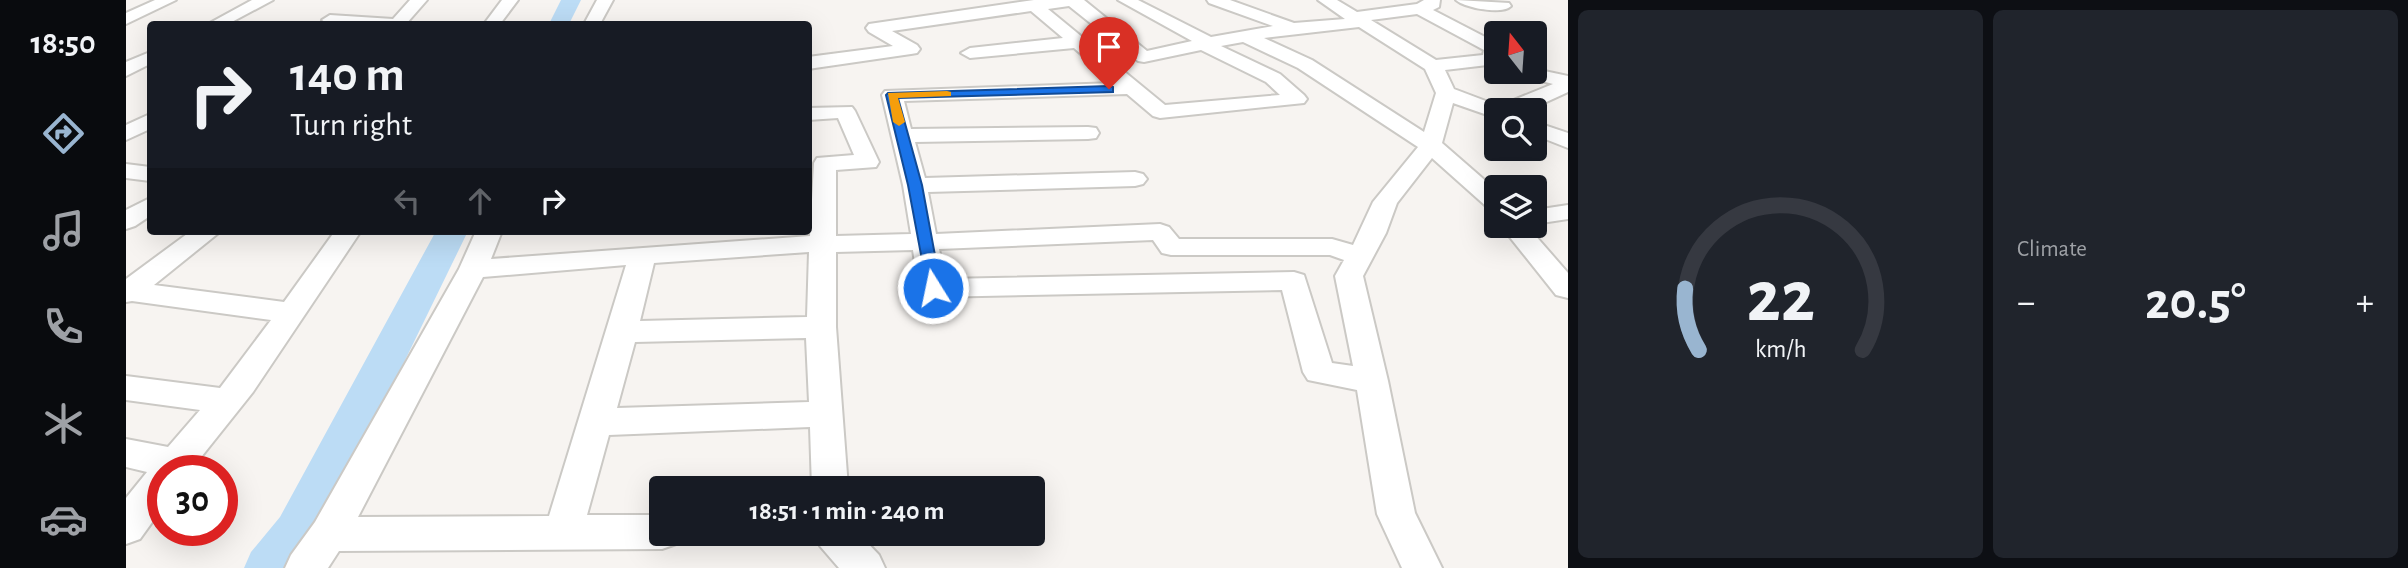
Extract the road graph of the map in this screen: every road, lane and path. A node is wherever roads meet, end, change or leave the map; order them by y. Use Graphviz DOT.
graph roads {
  1 [pos="168,0"];
  2 [pos="265,0"];
  3 [pos="419,0"];
  4 [pos="510,0"];
  5 [pos="605,0"];
  6 [pos="1074,0"];
  7 [pos="1126,0"];
  8 [pos="1215,0"];
  9 [pos="1326,0"];
  10 [pos="1464,0"];
  11 [pos="1504,3"];
  12 [pos="1426,4"];
  13 [pos="1034,5"];
  14 [pos="354,7"];
  15 [pos="126,19"];
  16 [pos="1360,20"];
  17 [pos="222,21"];
  18 [pos="328,21"];
  19 [pos="400,21"];
  20 [pos="494,21"];
  21 [pos="594,21"];
  22 [pos="1500,21"];
  23 [pos="1293,28"];
  24 [pos="1484,33"];
  25 [pos="1246,37"];
  26 [pos="1078,42"];
  27 [pos="1206,44"];
  28 [pos="970,53"];
  29 [pos="147,59"];
  30 [pos="1484,61"];
  31 [pos="812,62"];
  32 [pos="1433,66"];
  33 [pos="126,70"];
  34 [pos="1547,77"];
  35 [pos="1568,83"];
  36 [pos="1132,88"];
  37 [pos="1446,93"];
  38 [pos="1539,98"];
  39 [pos="1484,107"];
  40 [pos="812,114"];
  41 [pos="147,122"];
  42 [pos="1088,133"];
  43 [pos="1547,133"];
  44 [pos="126,134"];
  45 [pos="902,136"];
  46 [pos="1568,141"];
  47 [pos="1432,145"];
  48 [pos="126,171"];
  49 [pos="147,174"];
  50 [pos="1135,179"];
  51 [pos="915,185"];
  52 [pos="1484,191"];
  53 [pos="147,207"];
  54 [pos="1568,212"];
  55 [pos="1547,216"];
  56 [pos="126,221"];
  57 [pos="203,235"];
  58 [pos="345,235"];
  59 [pos="487,235"];
  60 [pos="1523,238"];
  61 [pos="766,239"];
  62 [pos="925,242"];
  63 [pos="825,244"];
  64 [pos="1359,256"];
  65 [pos="642,257"];
  66 [pos="473,269"];
  67 [pos="127,292"];
  68 [pos="1567,293"];
  69 [pos="291,313"];
  70 [pos="821,327"];
  71 [pos="624,332"];
  72 [pos="1372,381"];
  73 [pos="126,388"];
  74 [pos="228,401"];
  75 [pos="826,414"];
  76 [pos="595,422"];
  77 [pos="126,453"];
  78 [pos="182,455"];
  79 [pos="147,462"];
  80 [pos="829,476"];
  81 [pos="147,500"];
  82 [pos="126,527"];
  83 [pos="563,532"];
  84 [pos="649,532"];
  85 [pos="329,534"];
  86 [pos="837,546"];
  87 [pos="844,546"];
  88 [pos="304,568"];
  89 [pos="844,568"];
  90 [pos="865,568"];
  91 [pos="1422,568"];
  1 -- 15 [label="street"];
  2 -- 17 [label="street"];
  3 -- 19 [label="street"];
  4 -- 20 [label="street"];
  5 -- 21 [label="street"];
  6 -- 13 [label="street"];
  6 -- 27 [label="street"];
  7 -- 27 [label="street"];
  8 -- 23 [label="street"];
  9 -- 16 [label="street"];
  10 -- 11 [label="street"];
  11 -- 22 [label="street"];
  12 -- 16 [label="street"];
  12 -- 24 [label="street"];
  13 -- 26 [label="street"];
  13 -- 31 [label="street"];
  14 -- 18 [label="street"];
  16 -- 23 [label="street"];
  16 -- 32 [label="street"];
  23 -- 25 [label="street"];
  25 -- 27 [label="street"];
  25 -- 47 [label="street"];
  26 -- 28 [label="street"];
  26 -- 36 [label="street"];
  27 -- 36 [label="street"];
  29 -- 33 [label="street"];
  30 -- 32 [label="street"];
  32 -- 37 [label="street"];
  34 -- 35 [label="street"];
  35 -- 38 [label="street"];
  36 -- 45 [label="street"];
  37 -- 39 [label="street"];
  37 -- 47 [label="street"];
  40 -- 63 [label="street"];
  41 -- 44 [label="street"];
  42 -- 45 [label="street"];
  43 -- 46 [label="street"];
  45 -- 51 [label="street"];
  47 -- 52 [label="street"];
  47 -- 64 [label="street"];
  48 -- 49 [label="street"];
  50 -- 51 [label="street"];
  51 -- 62 [label="street"];
  53 -- 56 [label="street"];
  54 -- 55 [label="street"];
  57 -- 67 [label="street"];
  58 -- 69 [label="street"];
  59 -- 66 [label="street"];
  60 -- 68 [label="street"];
  61 -- 63 [label="street"];
  61 -- 65 [label="street"];
  62 -- 63 [label="street"];
  62 -- 64 [label="street"];
  62 -- 72 [label="street"];
  63 -- 70 [label="street"];
  64 -- 72 [label="street"];
  65 -- 66 [label="street"];
  65 -- 71 [label="street"];
  66 -- 85 [label="street"];
  67 -- 69 [label="street"];
  69 -- 74 [label="street"];
  70 -- 71 [label="street"];
  70 -- 75 [label="street"];
  71 -- 76 [label="street"];
  72 -- 91 [label="street"];
  73 -- 74 [label="street"];
  74 -- 78 [label="street"];
  75 -- 76 [label="street"];
  75 -- 80 [label="street"];
  76 -- 83 [label="street"];
  77 -- 79 [label="street"];
  81 -- 82 [label="street"];
  83 -- 84 [label="street"];
  83 -- 85 [label="street"];
  85 -- 88 [label="street"];
  86 -- 89 [label="street"];
  87 -- 90 [label="street"];
}
